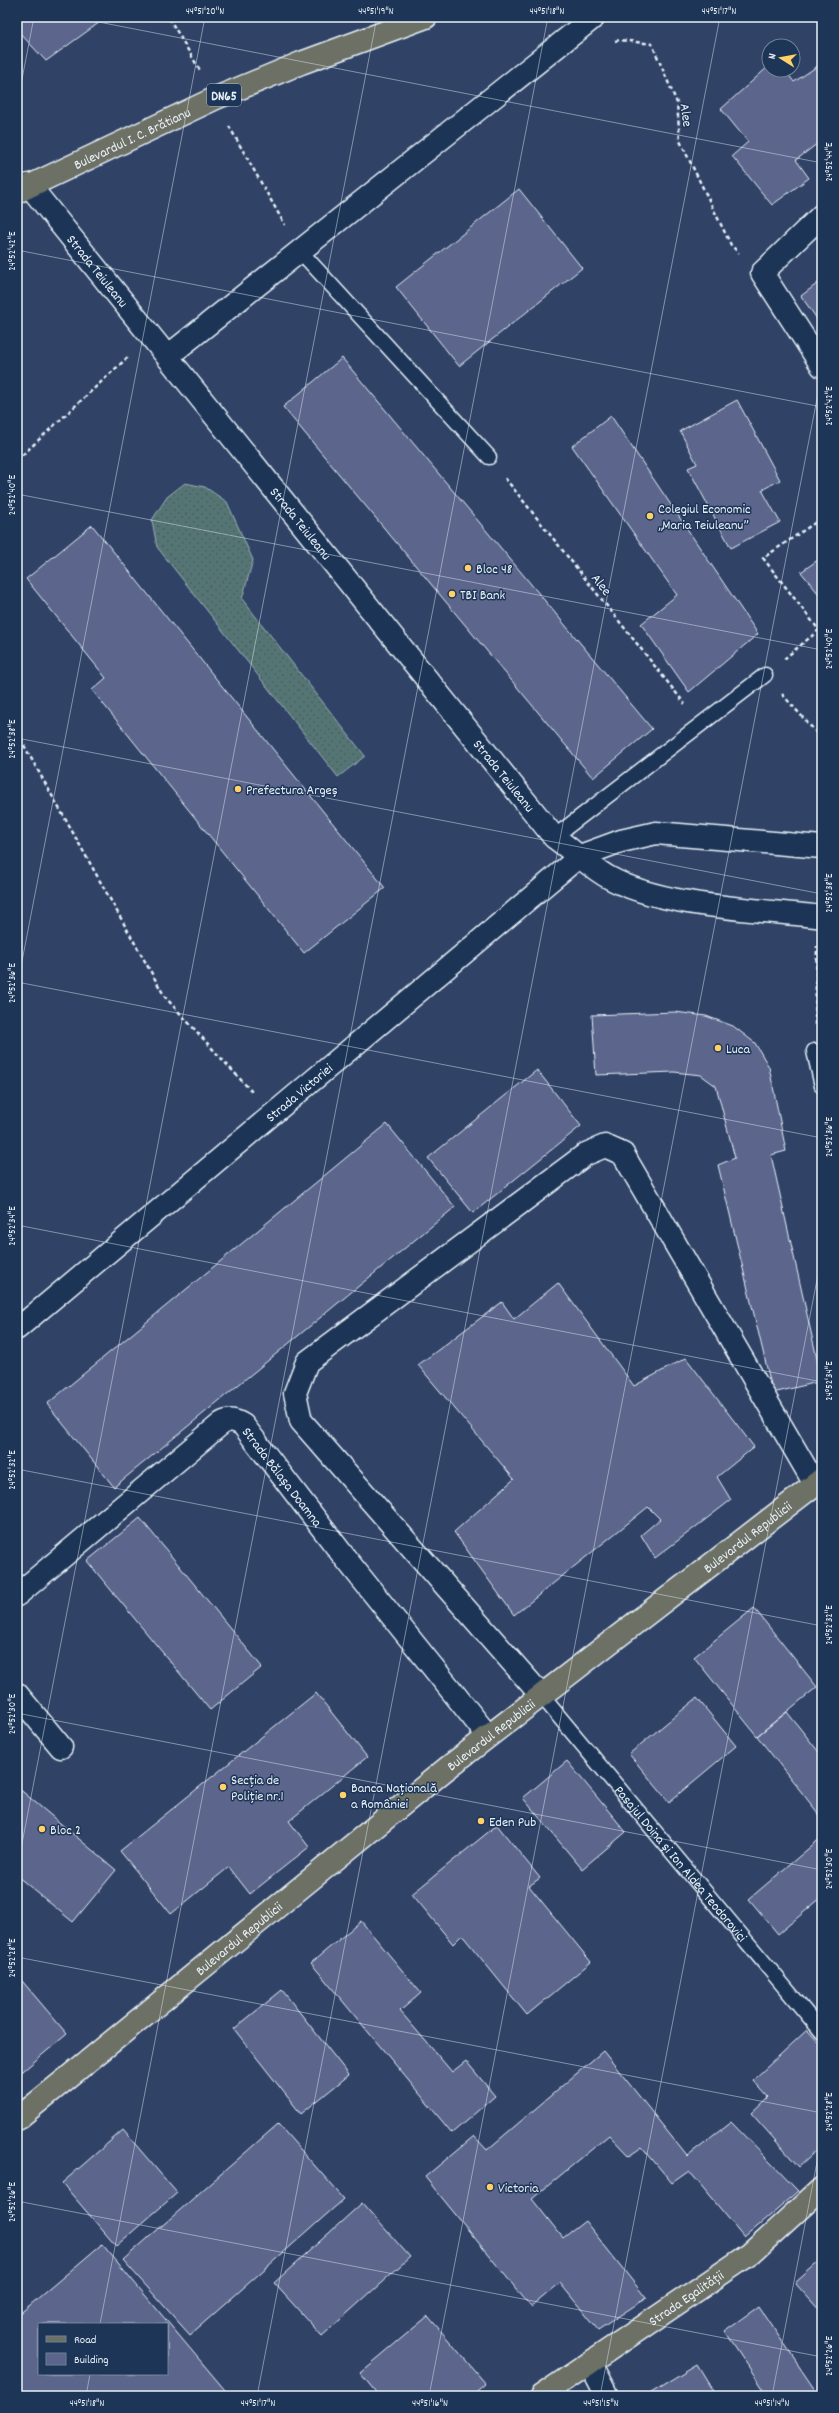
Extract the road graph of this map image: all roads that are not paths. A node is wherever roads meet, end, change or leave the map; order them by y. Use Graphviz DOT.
graph roads {
  1 [pos="426,17"];
  2 [pos="594,17"];
  3 [pos="23,188"];
  4 [pos="822,215"];
  5 [pos="300,251"];
  6 [pos="168,356"];
  7 [pos="822,366"];
  8 [pos="489,457"];
  9 [pos="765,675"];
  10 [pos="554,837"];
  11 [pos="822,847"];
  12 [pos="580,856"];
  13 [pos="820,917"];
  14 [pos="814,1051"];
  15 [pos="822,1086"];
  16 [pos="17,1329"];
  17 [pos="819,1481"];
  18 [pos="17,1595"];
  19 [pos="17,1694"];
  20 [pos="540,1695"];
  21 [pos="488,1736"];
  22 [pos="61,1747"];
  23 [pos="822,2032"];
  24 [pos="17,2119"];
  25 [pos="822,2188"];
  26 [pos="590,2363"];
  27 [pos="541,2396"];
  28 [pos="607,2396"];
  1 -- 3 [label="main road, Bulevardul I. C. Brătianu / DN65"];
  2 -- 5 [label="street"];
  3 -- 6 [label="street, Strada Teiuleanu"];
  4 -- 7 [label="street"];
  5 -- 6 [label="street"];
  5 -- 8 [label="lane"];
  6 -- 10 [label="street, Strada Teiuleanu"];
  9 -- 10 [label="lane"];
  10 -- 12 [label="street, Strada Teiuleanu"];
  11 -- 12 [label="street"];
  12 -- 13 [label="street, Strada Teiuleanu"];
  12 -- 16 [label="street, Strada Victoriei"];
  14 -- 15 [label="lane"];
  17 -- 20 [label="main road, Bulevardul Republicii"];
  17 -- 20 [label="street"];
  18 -- 21 [label="street, Strada Bălașa Doamna"];
  19 -- 22 [label="street"];
  20 -- 21 [label="main road, Bulevardul Republicii"];
  20 -- 23 [label="lane, Pasajul Doina și Ion Aldea Teodorovici"];
  21 -- 24 [label="main road, Bulevardul Republicii"];
  25 -- 26 [label="main road, Strada Egalității"];
  26 -- 27 [label="main road, Strada Egalității"];
  26 -- 28 [label="street"];
}
